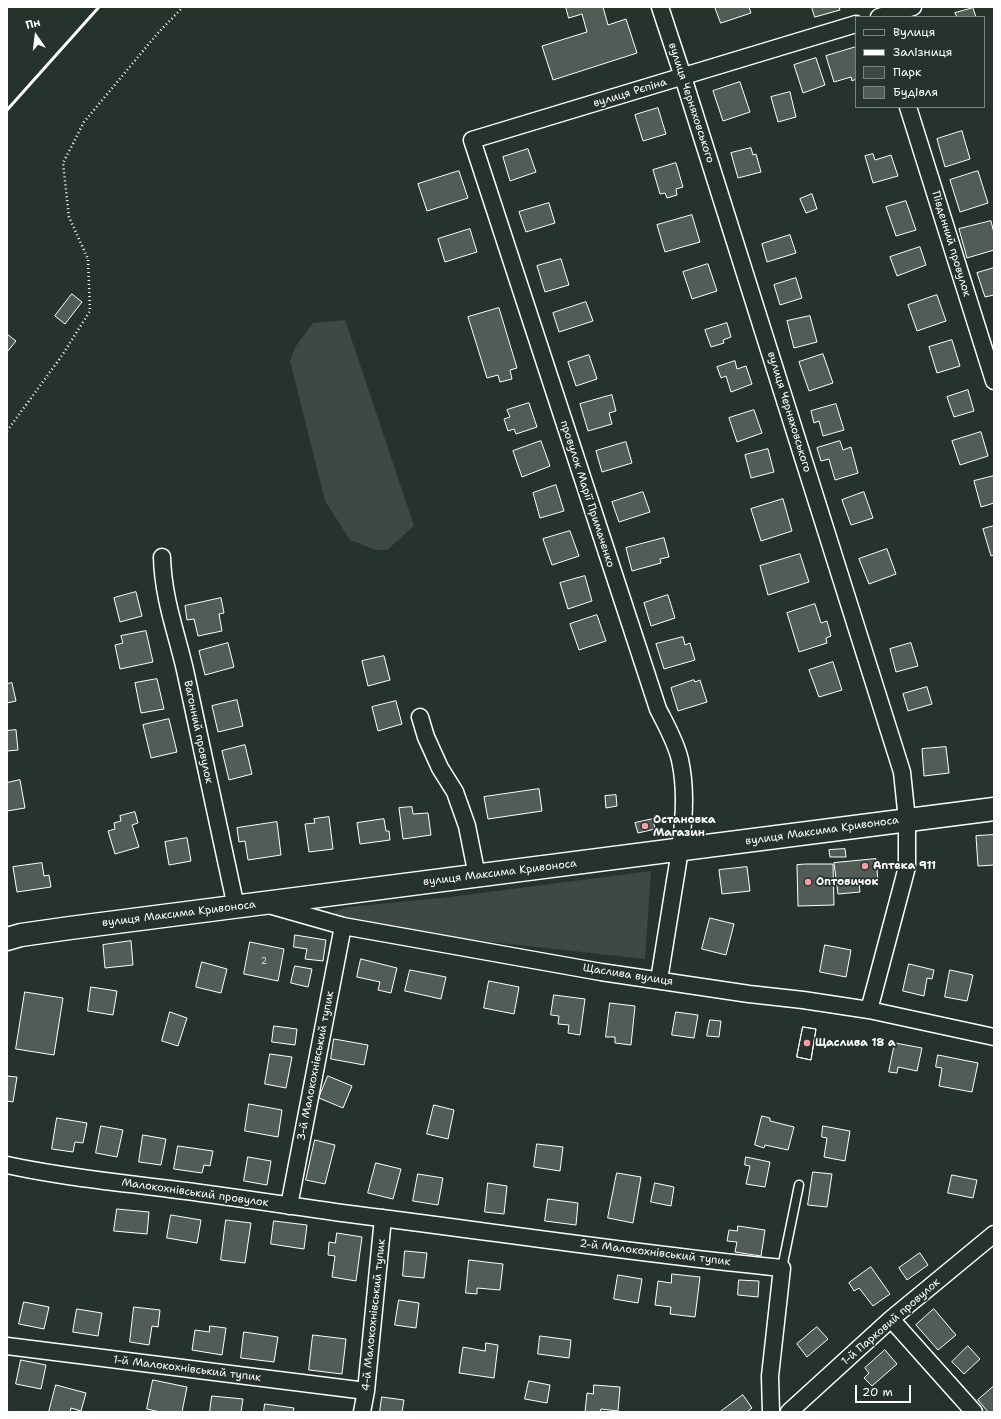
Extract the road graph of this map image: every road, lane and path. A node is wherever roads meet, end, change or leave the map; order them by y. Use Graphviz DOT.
graph roads {
  1 [pos="183,7"];
  2 [pos="660,7"];
  3 [pos="913,7"];
  4 [pos="882,16"];
  5 [pos="855,24"];
  6 [pos="684,77"];
  7 [pos="908,108"];
  8 [pos="472,140"];
  9 [pos="994,381"];
  10 [pos="7,431"];
  11 [pos="162,558"];
  12 [pos="420,717"];
  13 [pos="994,809"];
  14 [pos="907,820"];
  15 [pos="680,850"];
  16 [pos="476,876"];
  17 [pos="264,903"];
  18 [pos="236,907"];
  19 [pos="343,926"];
  20 [pos="7,939"];
  21 [pos="659,980"];
  22 [pos="870,1010"];
  23 [pos="994,1037"];
  24 [pos="7,1164"];
  25 [pos="799,1185"];
  26 [pos="289,1206"];
  27 [pos="383,1218"];
  28 [pos="994,1234"];
  29 [pos="782,1268"];
  30 [pos="891,1319"];
  31 [pos="7,1346"];
  32 [pos="366,1391"];
  33 [pos="362,1412"];
  34 [pos="771,1412"];
  35 [pos="789,1412"];
  36 [pos="974,1412"];
  1 -- 10 [label="path"];
  2 -- 6 [label="street, вулиця Черняховського"];
  3 -- 4 [label="street"];
  5 -- 6 [label="street, вулиця Рєпіна"];
  6 -- 8 [label="street, вулиця Рєпіна"];
  6 -- 14 [label="street, вулиця Черняховського"];
  7 -- 9 [label="street, Південний провулок"];
  8 -- 15 [label="street, провулок Марії Примаченко"];
  11 -- 18 [label="street, Вагонний провулок"];
  12 -- 16 [label="street"];
  13 -- 14 [label="street, вулиця Максима Кривоноса"];
  14 -- 15 [label="street, вулиця Максима Кривоноса"];
  14 -- 22 [label="street, вулиця Черняховського"];
  15 -- 16 [label="street, вулиця Максима Кривоноса"];
  15 -- 21 [label="street, провулок Марії Примаченко"];
  16 -- 17 [label="street, вулиця Максима Кривоноса"];
  17 -- 18 [label="street, вулиця Максима Кривоноса"];
  17 -- 19 [label="street, Щаслива вулиця"];
  18 -- 20 [label="street, вулиця Максима Кривоноса"];
  19 -- 21 [label="street, Щаслива вулиця"];
  19 -- 26 [label="street, 3-й Малокохнівський тупик"];
  21 -- 22 [label="street, Щаслива вулиця"];
  22 -- 23 [label="street, Щаслива вулиця"];
  24 -- 26 [label="street, Малокохнівський провулок"];
  25 -- 29 [label="lane"];
  26 -- 27 [label="street, Малокохнівський провулок"];
  27 -- 29 [label="street, 2-й Малокохнівський тупик"];
  27 -- 32 [label="street, 4-й Малокохнівський тупик"];
  28 -- 30 [label="street, 1-й Парковий провулок"];
  29 -- 34 [label="street"];
  30 -- 35 [label="street, 1-й Парковий провулок"];
  30 -- 36 [label="street"];
  31 -- 32 [label="street, 1-й Малокохнівський тупик"];
  32 -- 33 [label="street, 4-й Малокохнівський тупик"];
}
